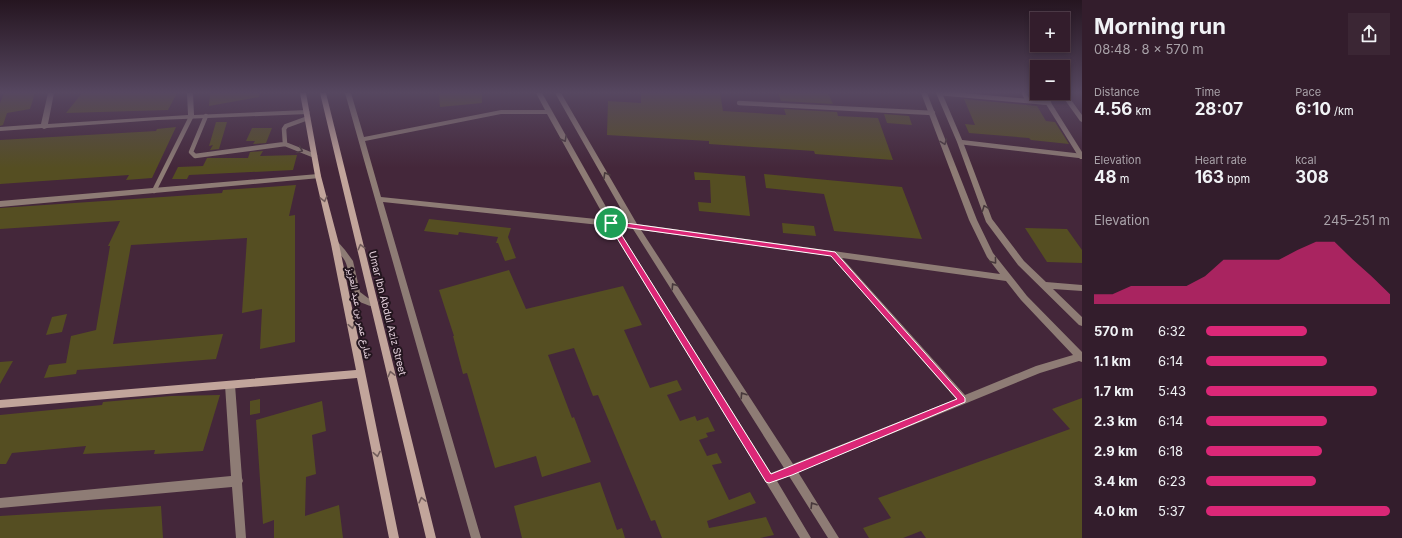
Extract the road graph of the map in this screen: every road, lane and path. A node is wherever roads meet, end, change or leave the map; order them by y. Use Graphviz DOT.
graph roads {
  1 [pos="46,118"];
  2 [pos="175,118"];
  3 [pos="190,118"];
  4 [pos="205,118"];
  5 [pos="301,118"];
  6 [pos="308,118"];
  7 [pos="329,118"];
  8 [pos="356,118"];
  9 [pos="470,118"];
  10 [pos="552,118"];
  11 [pos="573,118"];
  12 [pos="935,118"];
  13 [pos="950,118"];
  14 [pos="1058,118"];
  15 [pos="44,127"];
  16 [pos="0,129"];
  17 [pos="362,140"];
  18 [pos="960,142"];
  19 [pos="285,144"];
  20 [pos="314,156"];
  21 [pos="1082,156"];
  22 [pos="318,176"];
  23 [pos="154,191"];
  24 [pos="379,199"];
  25 [pos="0,204"];
  26 [pos="611,223"];
  27 [pos="635,226"];
  28 [pos="335,244"];
  29 [pos="833,254"];
  30 [pos="1008,278"];
  31 [pos="1043,285"];
  32 [pos="1082,288"];
  33 [pos="374,303"];
  34 [pos="1082,322"];
  35 [pos="1081,357"];
  36 [pos="362,374"];
  37 [pos="230,385"];
  38 [pos="963,400"];
  39 [pos="0,404"];
  40 [pos="792,471"];
  41 [pos="769,479"];
  42 [pos="238,481"];
  43 [pos="0,503"];
  44 [pos="241,538"];
  45 [pos="394,538"];
  46 [pos="431,538"];
  47 [pos="476,538"];
  48 [pos="806,538"];
  49 [pos="834,538"];
  1 -- 15 [label="street"];
  2 -- 15 [label="street"];
  3 -- 23 [label="lane"];
  4 -- 19 [label="lane"];
  5 -- 19 [label="lane"];
  6 -- 20 [label="main road, شارع عمر بن عبد العزيز"];
  33 -- 7 [label="main road, Umar Ibn Abdul Aziz Street, one-way"];
  8 -- 17 [label="street"];
  9 -- 17 [label="street"];
  10 -- 26 [label="street, one-way"];
  27 -- 11 [label="street, one-way"];
  12 -- 30 [label="street, one-way"];
  13 -- 18 [label="street"];
  14 -- 21 [label="street"];
  15 -- 16 [label="street"];
  17 -- 24 [label="street"];
  18 -- 21 [label="lane"];
  31 -- 18 [label="street, one-way"];
  19 -- 20 [label="lane, one-way"];
  20 -- 22 [label="main road, شارع عمر بن عبد العزيز"];
  22 -- 23 [label="street"];
  22 -- 28 [label="main road, شارع عمر بن عبد العزيز, one-way"];
  23 -- 25 [label="street"];
  24 -- 26 [label="street"];
  24 -- 47 [label="street"];
  26 -- 27 [label="street"];
  26 -- 41 [label="street"];
  27 -- 29 [label="street"];
  40 -- 27 [label="street, one-way"];
  28 -- 33 [label="street"];
  28 -- 36 [label="main road, شارع عمر بن عبد العزيز, one-way"];
  29 -- 30 [label="street"];
  29 -- 38 [label="street"];
  30 -- 35 [label="street"];
  31 -- 32 [label="street"];
  31 -- 34 [label="street"];
  46 -- 33 [label="main road, Umar Ibn Abdul Aziz Street, one-way"];
  35 -- 38 [label="street"];
  36 -- 37 [label="main road"];
  36 -- 45 [label="main road, شارع عمر بن عبد العزيز, one-way"];
  37 -- 39 [label="main road"];
  37 -- 42 [label="street"];
  38 -- 40 [label="street"];
  40 -- 41 [label="street"];
  49 -- 40 [label="street, one-way"];
  41 -- 48 [label="street"];
  42 -- 43 [label="street"];
  42 -- 44 [label="street"];
}
